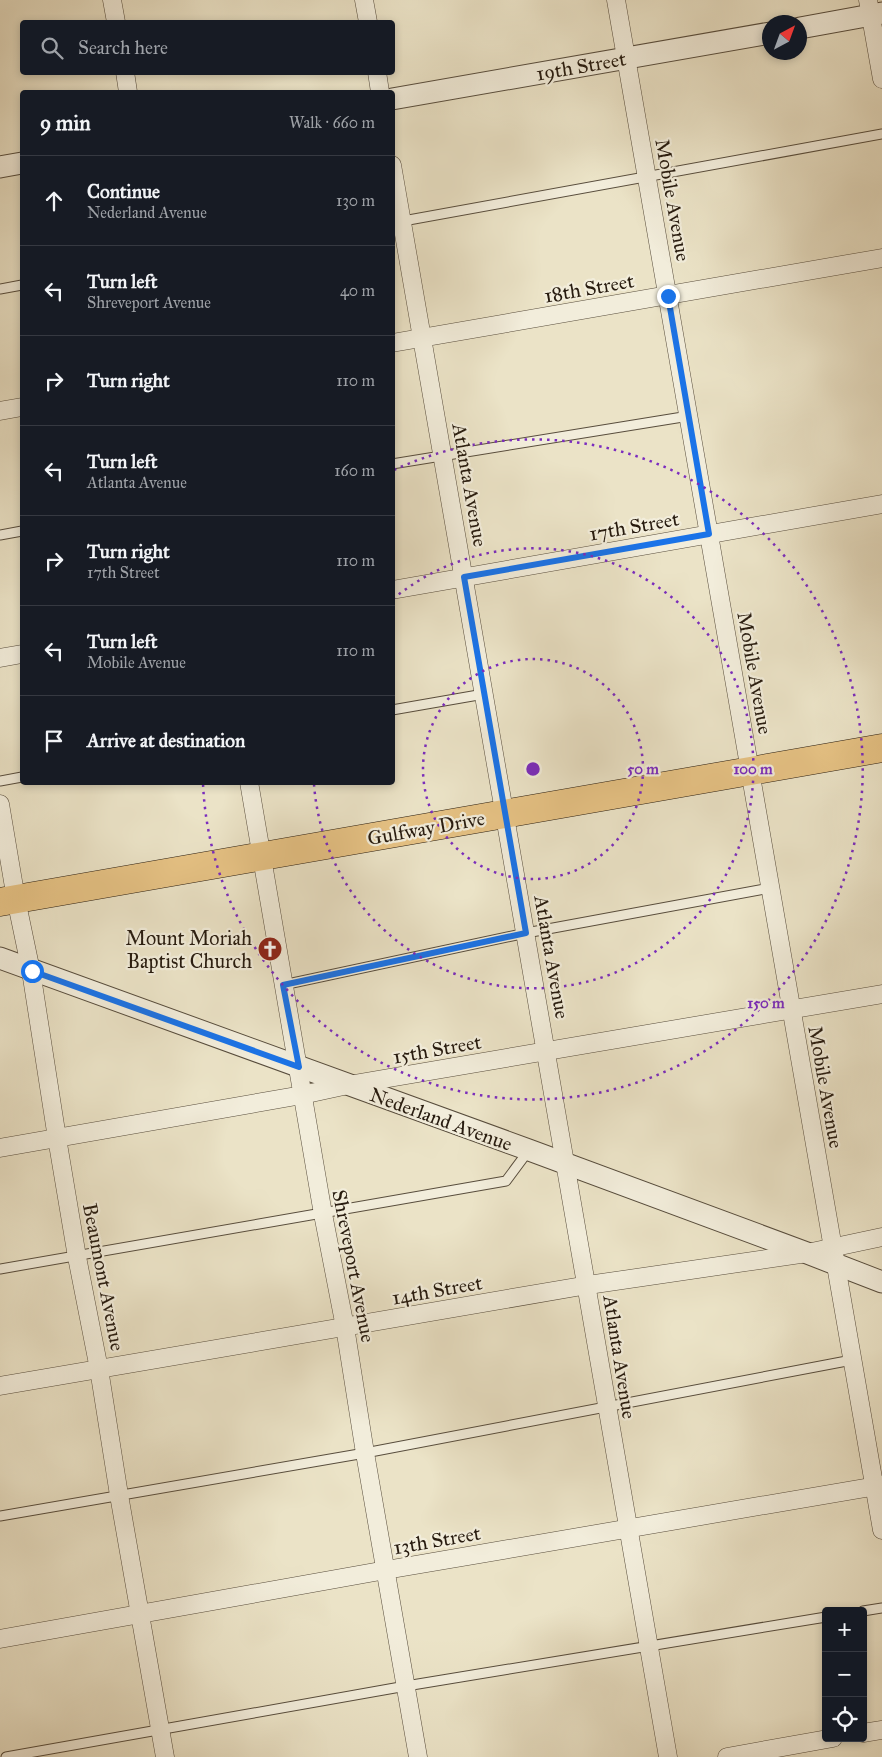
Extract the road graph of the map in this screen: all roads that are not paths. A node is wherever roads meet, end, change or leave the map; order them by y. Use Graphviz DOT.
graph roads {
  1 [pos="112,0"];
  2 [pos="364,0"];
  3 [pos="616,0"];
  4 [pos="874,10"];
  5 [pos="116,20"];
  6 [pos="368,20"];
  7 [pos="807,26"];
  8 [pos="762,34"];
  9 [pos="626,58"];
  10 [pos="125,75"];
  11 [pos="377,75"];
  12 [pos="882,80"];
  13 [pos="128,90"];
  14 [pos="380,90"];
  15 [pos="395,98"];
  16 [pos="882,134"];
  17 [pos="20,164"];
  18 [pos="0,167"];
  19 [pos="648,178"];
  20 [pos="395,199"];
  21 [pos="397,222"];
  22 [pos="882,258"];
  23 [pos="20,286"];
  24 [pos="0,289"];
  25 [pos="668,296"];
  26 [pos="423,338"];
  27 [pos="395,343"];
  28 [pos="20,407"];
  29 [pos="0,411"];
  30 [pos="689,416"];
  31 [pos="443,456"];
  32 [pos="395,464"];
  33 [pos="882,504"];
  34 [pos="20,531"];
  35 [pos="709,534"];
  36 [pos="0,535"];
  37 [pos="464,577"];
  38 [pos="395,589"];
  39 [pos="20,654"];
  40 [pos="0,658"];
  41 [pos="484,694"];
  42 [pos="395,709"];
  43 [pos="882,748"];
  44 [pos="750,771"];
  45 [pos="20,777"];
  46 [pos="0,781"];
  47 [pos="250,785"];
  48 [pos="0,804"];
  49 [pos="505,814"];
  50 [pos="262,856"];
  51 [pos="770,888"];
  52 [pos="8,901"];
  53 [pos="526,933"];
  54 [pos="0,958"];
  55 [pos="32,971"];
  56 [pos="283,985"];
  57 [pos="882,994"];
  58 [pos="790,1010"];
  59 [pos="547,1052"];
  60 [pos="299,1067"];
  61 [pos="348,1085"];
  62 [pos="302,1095"];
  63 [pos="57,1138"];
  64 [pos="0,1148"];
  65 [pos="529,1150"];
  66 [pos="566,1165"];
  67 [pos="323,1214"];
  68 [pos="882,1237"];
  69 [pos="807,1252"];
  70 [pos="77,1256"];
  71 [pos="834,1256"];
  72 [pos="0,1269"];
  73 [pos="882,1282"];
  74 [pos="588,1285"];
  75 [pos="345,1327"];
  76 [pos="852,1360"];
  77 [pos="100,1369"];
  78 [pos="0,1386"];
  79 [pos="607,1408"];
  80 [pos="365,1453"];
  81 [pos="878,1485"];
  82 [pos="119,1495"];
  83 [pos="0,1516"];
  84 [pos="628,1528"];
  85 [pos="882,1530"];
  86 [pos="386,1570"];
  87 [pos="882,1608"];
  88 [pos="867,1610"];
  89 [pos="140,1615"];
  90 [pos="822,1618"];
  91 [pos="0,1640"];
  92 [pos="649,1647"];
  93 [pos="406,1686"];
  94 [pos="161,1730"];
  95 [pos="882,1730"];
  96 [pos="867,1732"];
  97 [pos="822,1740"];
  98 [pos="6,1757"];
  99 [pos="165,1757"];
  100 [pos="418,1757"];
  101 [pos="668,1757"];
  102 [pos="727,1757"];
  1 -- 5 [label="street"];
  2 -- 6 [label="street"];
  3 -- 9 [label="street, Mobile Avenue"];
  4 -- 7 [label="street"];
  4 -- 12 [label="street"];
  8 -- 9 [label="street, 19th Street"];
  9 -- 15 [label="street, 19th Street"];
  9 -- 19 [label="street, Mobile Avenue"];
  10 -- 13 [label="street"];
  11 -- 14 [label="street"];
  16 -- 19 [label="lane"];
  17 -- 18 [label="street"];
  19 -- 21 [label="lane"];
  19 -- 25 [label="street, Mobile Avenue"];
  20 -- 21 [label="street, Atlanta Avenue"];
  21 -- 26 [label="street, Atlanta Avenue"];
  22 -- 25 [label="street, 18th Street"];
  23 -- 24 [label="lane"];
  25 -- 26 [label="street, 18th Street"];
  25 -- 30 [label="street, Mobile Avenue"];
  26 -- 27 [label="street, 18th Street"];
  26 -- 31 [label="street, Atlanta Avenue"];
  28 -- 29 [label="street"];
  30 -- 31 [label="lane"];
  30 -- 35 [label="street, Mobile Avenue"];
  31 -- 32 [label="lane"];
  31 -- 37 [label="street, Atlanta Avenue"];
  33 -- 35 [label="street, 17th Street"];
  34 -- 36 [label="lane"];
  35 -- 37 [label="street, 17th Street"];
  35 -- 44 [label="street, Mobile Avenue"];
  37 -- 38 [label="street, 17th Street"];
  37 -- 41 [label="street, Atlanta Avenue"];
  39 -- 40 [label="street"];
  41 -- 42 [label="lane"];
  41 -- 49 [label="street, Atlanta Avenue"];
  43 -- 44 [label="main road, Gulfway Drive"];
  44 -- 49 [label="main road, Gulfway Drive"];
  44 -- 51 [label="street, Mobile Avenue"];
  45 -- 46 [label="lane"];
  47 -- 50 [label="street, Shreveport Avenue"];
  48 -- 52 [label="street, Beaumont Avenue"];
  49 -- 50 [label="main road, Gulfway Drive"];
  49 -- 53 [label="street, Atlanta Avenue"];
  50 -- 52 [label="main road, Gulfway Drive"];
  50 -- 56 [label="street, Shreveport Avenue"];
  51 -- 53 [label="lane"];
  51 -- 58 [label="street, Mobile Avenue"];
  52 -- 55 [label="street, Beaumont Avenue"];
  53 -- 56 [label="lane"];
  53 -- 59 [label="street, Atlanta Avenue"];
  54 -- 55 [label="street, Nederland Avenue"];
  55 -- 60 [label="street, Nederland Avenue"];
  55 -- 63 [label="street, Beaumont Avenue"];
  56 -- 60 [label="street, Shreveport Avenue"];
  57 -- 58 [label="street, 15th Street"];
  58 -- 59 [label="street, 15th Street"];
  58 -- 71 [label="street, Mobile Avenue"];
  59 -- 61 [label="street, 15th Street"];
  59 -- 66 [label="street, Atlanta Avenue"];
  60 -- 61 [label="street, Nederland Avenue"];
  60 -- 62 [label="street, Shreveport Avenue"];
  61 -- 62 [label="street, 15th Street"];
  61 -- 65 [label="street, Nederland Avenue"];
  62 -- 63 [label="street, 15th Street"];
  62 -- 67 [label="street, Shreveport Avenue"];
  63 -- 64 [label="street, 15th Street"];
  63 -- 70 [label="street, Beaumont Avenue"];
  65 -- 66 [label="street, Nederland Avenue"];
  65 -- 67 [label="lane"];
  66 -- 69 [label="street, Nederland Avenue"];
  66 -- 74 [label="street, Atlanta Avenue"];
  67 -- 70 [label="lane"];
  67 -- 75 [label="street, Shreveport Avenue"];
  68 -- 71 [label="street"];
  69 -- 71 [label="street, Nederland Avenue"];
  69 -- 74 [label="street, 14th Street"];
  70 -- 72 [label="lane"];
  70 -- 77 [label="street, Beaumont Avenue"];
  71 -- 73 [label="street, Nederland Avenue"];
  71 -- 76 [label="street, Mobile Avenue"];
  74 -- 75 [label="street, 14th Street"];
  74 -- 79 [label="street, Atlanta Avenue"];
  75 -- 77 [label="street, 14th Street"];
  75 -- 80 [label="street, Shreveport Avenue"];
  76 -- 79 [label="lane"];
  76 -- 81 [label="street, Mobile Avenue"];
  77 -- 78 [label="street, 14th Street"];
  77 -- 82 [label="street, Beaumont Avenue"];
  79 -- 80 [label="lane"];
  79 -- 84 [label="street, Atlanta Avenue"];
  80 -- 82 [label="lane"];
  80 -- 86 [label="street, Shreveport Avenue"];
  81 -- 84 [label="street, 13th Street"];
  81 -- 85 [label="street, Mobile Avenue"];
  82 -- 83 [label="lane"];
  82 -- 89 [label="street, Beaumont Avenue"];
  84 -- 86 [label="street, 13th Street"];
  84 -- 92 [label="street, Atlanta Avenue"];
  86 -- 89 [label="street, 13th Street"];
  86 -- 93 [label="street, Shreveport Avenue"];
  87 -- 88 [label="lane"];
  89 -- 91 [label="street, 13th Street"];
  89 -- 94 [label="street, Beaumont Avenue"];
  90 -- 92 [label="lane"];
  92 -- 93 [label="lane"];
  92 -- 101 [label="street, Atlanta Avenue"];
  93 -- 94 [label="lane"];
  93 -- 100 [label="street, Shreveport Avenue"];
  94 -- 98 [label="lane"];
  94 -- 99 [label="street, Beaumont Avenue"];
  95 -- 96 [label="street"];
  97 -- 102 [label="street"];
}
